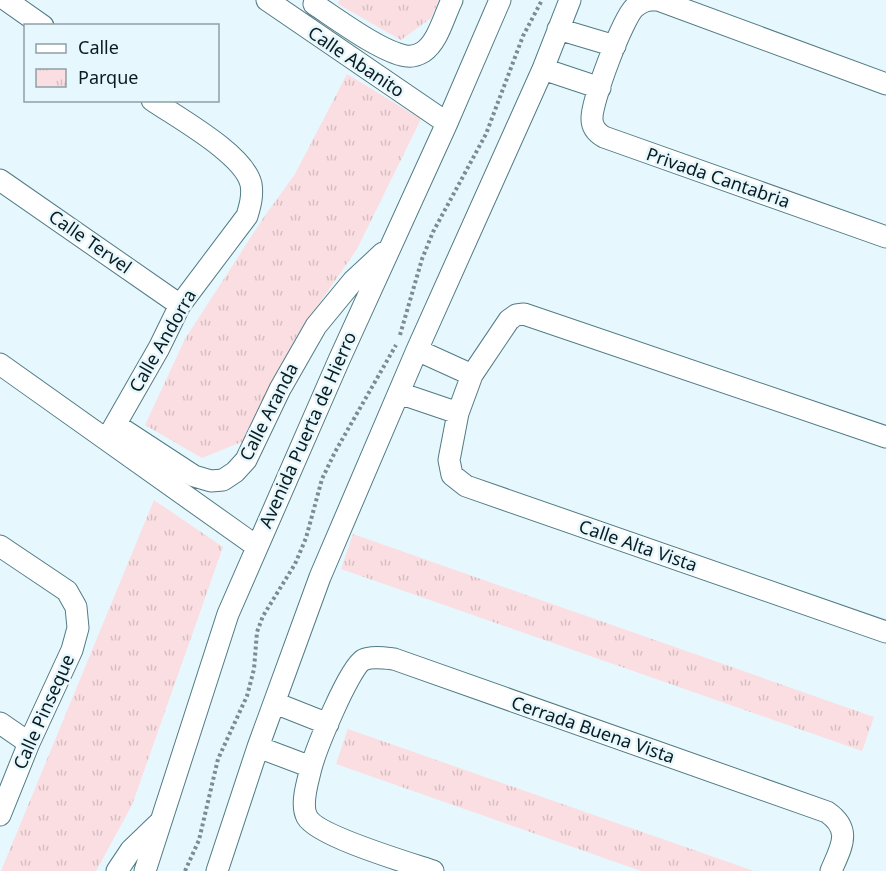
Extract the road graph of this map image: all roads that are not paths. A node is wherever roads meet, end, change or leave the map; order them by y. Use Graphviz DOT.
graph roads {
  1 [pos="6,0"];
  2 [pos="267,0"];
  3 [pos="452,0"];
  4 [pos="500,0"];
  5 [pos="570,0"];
  6 [pos="652,0"];
  7 [pos="658,0"];
  8 [pos="314,2"];
  9 [pos="40,24"];
  10 [pos="304,27"];
  11 [pos="558,29"];
  12 [pos="615,46"];
  13 [pos="543,69"];
  14 [pos="886,84"];
  15 [pos="600,88"];
  16 [pos="155,102"];
  17 [pos="447,123"];
  18 [pos="0,180"];
  19 [pos="886,237"];
  20 [pos="390,246"];
  21 [pos="180,305"];
  22 [pos="417,350"];
  23 [pos="0,364"];
  24 [pos="472,375"];
  25 [pos="399,393"];
  26 [pos="458,413"];
  27 [pos="111,432"];
  28 [pos="886,437"];
  29 [pos="0,546"];
  30 [pos="256,546"];
  31 [pos="886,632"];
  32 [pos="275,703"];
  33 [pos="0,723"];
  34 [pos="328,724"];
  35 [pos="30,743"];
  36 [pos="258,747"];
  37 [pos="311,767"];
  38 [pos="0,815"];
  39 [pos="161,821"];
  40 [pos="117,871"];
  41 [pos="145,871"];
  42 [pos="217,871"];
  43 [pos="433,871"];
  44 [pos="831,871"];
  1 -- 9 [label="street"];
  2 -- 10 [label="street, Calle Abanito"];
  3 -- 8 [label="street, Calle Abanito"];
  4 -- 17 [label="street, Avenida Puerta de Hierro"];
  5 -- 11 [label="street"];
  6 -- 12 [label="street, Privada Cantabria"];
  7 -- 14 [label="street"];
  8 -- 10 [label="street"];
  10 -- 17 [label="street, Calle Abanito"];
  11 -- 12 [label="street"];
  11 -- 13 [label="street"];
  12 -- 15 [label="street, Privada Cantabria"];
  13 -- 15 [label="street"];
  13 -- 22 [label="street"];
  15 -- 19 [label="street, Privada Cantabria"];
  16 -- 21 [label="street, Calle Andorra"];
  17 -- 20 [label="street, Avenida Puerta de Hierro"];
  18 -- 21 [label="street, Calle Tervel"];
  20 -- 27 [label="street, Calle Aranda"];
  20 -- 30 [label="street, Avenida Puerta de Hierro"];
  21 -- 27 [label="street, Calle Andorra"];
  22 -- 24 [label="street"];
  22 -- 25 [label="street"];
  23 -- 27 [label="street, Calle Aranda"];
  24 -- 26 [label="street, Calle Alta Vista"];
  24 -- 28 [label="street, Calle Alta Vista"];
  25 -- 26 [label="street"];
  25 -- 32 [label="street"];
  26 -- 31 [label="street, Calle Alta Vista"];
  27 -- 30 [label="street, Calle Aranda"];
  29 -- 35 [label="street, Calle Pinseque"];
  30 -- 39 [label="street, Avenida Puerta de Hierro"];
  32 -- 34 [label="street"];
  32 -- 36 [label="street"];
  33 -- 35 [label="street"];
  34 -- 37 [label="street, Cerrada Buena Vista"];
  34 -- 44 [label="street, Cerrada Buena Vista"];
  35 -- 38 [label="street, Calle Pinseque"];
  36 -- 37 [label="street"];
  36 -- 42 [label="street"];
  37 -- 43 [label="street, Cerrada Buena Vista"];
  39 -- 40 [label="street"];
  39 -- 41 [label="street, Avenida Puerta de Hierro"];
}
